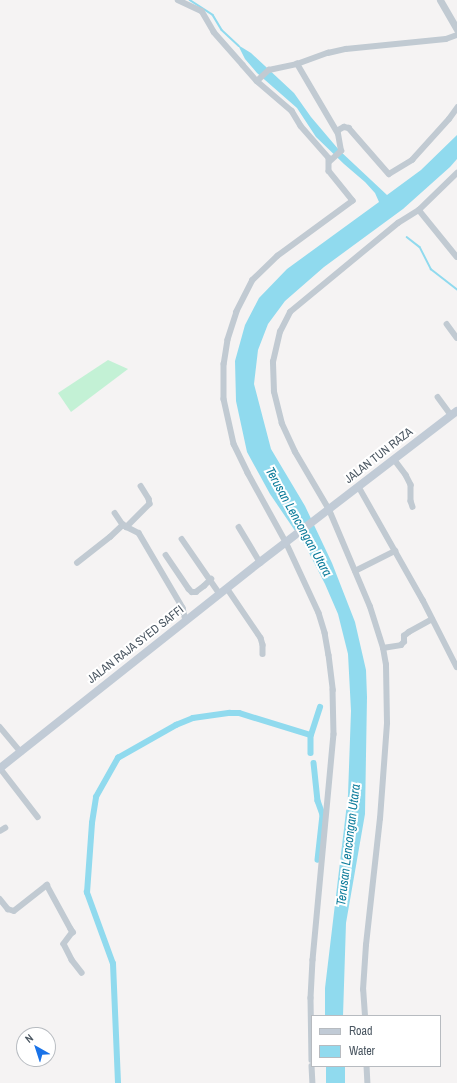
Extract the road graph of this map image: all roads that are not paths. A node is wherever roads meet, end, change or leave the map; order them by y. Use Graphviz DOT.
graph roads {
  1 [pos="178,0"];
  2 [pos="440,0"];
  3 [pos="457,29"];
  4 [pos="457,35"];
  5 [pos="297,64"];
  6 [pos="259,80"];
  7 [pos="457,108"];
  8 [pos="337,131"];
  9 [pos="330,161"];
  10 [pos="457,173"];
  11 [pos="419,210"];
  12 [pos="457,257"];
  13 [pos="447,324"];
  14 [pos="457,338"];
  15 [pos="438,397"];
  16 [pos="454,413"];
  17 [pos="394,459"];
  18 [pos="141,486"];
  19 [pos="359,487"];
  20 [pos="414,507"];
  21 [pos="329,510"];
  22 [pos="115,513"];
  23 [pos="125,526"];
  24 [pos="238,527"];
  25 [pos="182,539"];
  26 [pos="288,541"];
  27 [pos="395,551"];
  28 [pos="166,555"];
  29 [pos="260,562"];
  30 [pos="76,563"];
  31 [pos="355,571"];
  32 [pos="211,579"];
  33 [pos="224,591"];
  34 [pos="432,618"];
  35 [pos="186,621"];
  36 [pos="383,648"];
  37 [pos="263,654"];
  38 [pos="457,667"];
  39 [pos="0,727"];
  40 [pos="21,752"];
  41 [pos="0,768"];
  42 [pos="38,818"];
  43 [pos="0,898"];
  44 [pos="82,973"];
  45 [pos="313,1015"];
  46 [pos="365,1015"];
  47 [pos="312,1067"];
  48 [pos="367,1067"];
  49 [pos="313,1083"];
  50 [pos="368,1083"];
  1 -- 6 [label="street"];
  2 -- 3 [label="street"];
  4 -- 5 [label="street"];
  5 -- 6 [label="street"];
  5 -- 8 [label="street"];
  6 -- 9 [label="street"];
  7 -- 8 [label="street"];
  8 -- 9 [label="street"];
  9 -- 26 [label="street"];
  10 -- 11 [label="street"];
  11 -- 12 [label="street"];
  11 -- 21 [label="street"];
  13 -- 14 [label="street"];
  15 -- 16 [label="street"];
  16 -- 17 [label="main road, JALAN TUN RAZA"];
  17 -- 19 [label="main road, JALAN TUN RAZA"];
  17 -- 20 [label="street"];
  18 -- 23 [label="street"];
  19 -- 21 [label="main road, JALAN TUN RAZA"];
  19 -- 27 [label="street"];
  21 -- 26 [label="main road, JALAN TUN RAZA"];
  21 -- 31 [label="street"];
  22 -- 23 [label="street"];
  23 -- 30 [label="street"];
  23 -- 35 [label="street"];
  24 -- 29 [label="street"];
  25 -- 32 [label="street"];
  26 -- 29 [label="main road, JALAN RAJA SYED SAFFI"];
  26 -- 45 [label="street"];
  27 -- 31 [label="street"];
  27 -- 34 [label="street"];
  28 -- 32 [label="street"];
  29 -- 33 [label="main road, JALAN RAJA SYED SAFFI"];
  31 -- 36 [label="street"];
  32 -- 33 [label="street"];
  33 -- 35 [label="main road, JALAN RAJA SYED SAFFI"];
  33 -- 37 [label="street"];
  34 -- 36 [label="street"];
  34 -- 38 [label="street"];
  35 -- 40 [label="main road, JALAN RAJA SYED SAFFI"];
  36 -- 46 [label="street"];
  39 -- 40 [label="street"];
  40 -- 41 [label="main road, JALAN RAJA SYED SAFFI"];
  41 -- 42 [label="street"];
  43 -- 44 [label="street"];
  47 -- 49 [label="street"];
  48 -- 50 [label="street"];
}
